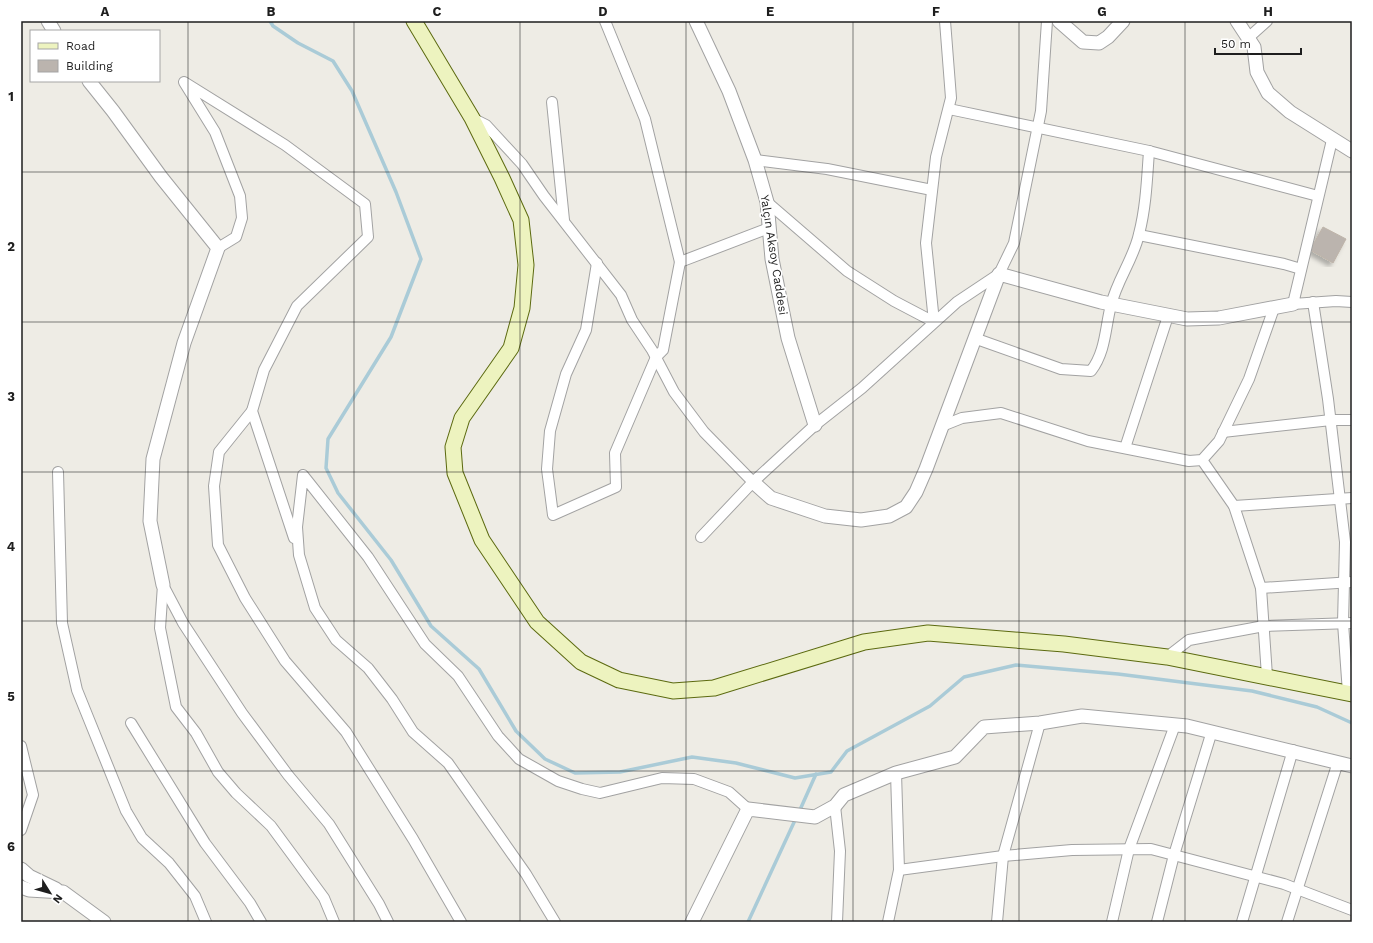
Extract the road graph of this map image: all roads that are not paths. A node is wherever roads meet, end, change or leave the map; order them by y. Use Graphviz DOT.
graph roads {
  1 [pos="48,21"];
  2 [pos="414,21"];
  3 [pos="605,21"];
  4 [pos="696,21"];
  5 [pos="945,21"];
  6 [pos="1047,21"];
  7 [pos="1059,21"];
  8 [pos="1123,21"];
  9 [pos="1237,21"];
  10 [pos="1267,21"];
  11 [pos="53,30"];
  12 [pos="1248,38"];
  13 [pos="90,82"];
  14 [pos="552,102"];
  15 [pos="949,109"];
  16 [pos="472,118"];
  17 [pos="1037,127"];
  18 [pos="1332,140"];
  19 [pos="1149,152"];
  20 [pos="1352,152"];
  21 [pos="755,160"];
  22 [pos="932,190"];
  23 [pos="1318,196"];
  24 [pos="767,202"];
  25 [pos="564,220"];
  26 [pos="769,228"];
  27 [pos="1139,235"];
  28 [pos="218,248"];
  29 [pos="680,262"];
  30 [pos="597,263"];
  31 [pos="1302,269"];
  32 [pos="999,274"];
  33 [pos="1314,302"];
  34 [pos="1352,302"];
  35 [pos="1294,304"];
  36 [pos="1111,305"];
  37 [pos="1274,308"];
  38 [pos="1168,316"];
  39 [pos="934,322"];
  40 [pos="974,338"];
  41 [pos="656,357"];
  42 [pos="252,411"];
  43 [pos="1330,420"];
  44 [pos="1352,420"];
  45 [pos="815,425"];
  46 [pos="942,426"];
  47 [pos="1223,432"];
  48 [pos="1125,448"];
  49 [pos="1202,460"];
  50 [pos="58,472"];
  51 [pos="753,482"];
  52 [pos="1352,498"];
  53 [pos="1340,499"];
  54 [pos="1234,506"];
  55 [pos="701,537"];
  56 [pos="1348,542"];
  57 [pos="299,556"];
  58 [pos="1348,582"];
  59 [pos="163,585"];
  60 [pos="1261,588"];
  61 [pos="1348,623"];
  62 [pos="1264,626"];
  63 [pos="1167,657"];
  64 [pos="1349,663"];
  65 [pos="1267,676"];
  66 [pos="1350,693"];
  67 [pos="132,723"];
  68 [pos="1040,723"];
  69 [pos="1175,725"];
  70 [pos="1212,732"];
  71 [pos="21,746"];
  72 [pos="1293,750"];
  73 [pos="1338,762"];
  74 [pos="1352,766"];
  75 [pos="896,773"];
  76 [pos="835,806"];
  77 [pos="748,809"];
  78 [pos="21,830"];
  79 [pos="1129,849"];
  80 [pos="1003,856"];
  81 [pos="1174,856"];
  82 [pos="21,869"];
  83 [pos="899,870"];
  84 [pos="1255,877"];
  85 [pos="21,887"];
  86 [pos="1297,890"];
  87 [pos="63,892"];
  88 [pos="1352,910"];
  89 [pos="104,922"];
  90 [pos="206,922"];
  91 [pos="261,922"];
  92 [pos="334,922"];
  93 [pos="388,922"];
  94 [pos="461,922"];
  95 [pos="555,922"];
  96 [pos="692,922"];
  97 [pos="837,922"];
  98 [pos="888,922"];
  99 [pos="997,922"];
  100 [pos="1112,922"];
  101 [pos="1157,922"];
  102 [pos="1242,922"];
  103 [pos="1287,922"];
  1 -- 11 [label="street"];
  2 -- 16 [label="main road"];
  3 -- 29 [label="street"];
  4 -- 21 [label="street, Yalçın Aksoy Caddesi"];
  5 -- 15 [label="street"];
  6 -- 17 [label="street"];
  7 -- 8 [label="street"];
  9 -- 12 [label="street"];
  10 -- 12 [label="street"];
  12 -- 18 [label="street"];
  13 -- 28 [label="street"];
  14 -- 25 [label="street"];
  15 -- 17 [label="street"];
  15 -- 22 [label="street"];
  16 -- 25 [label="street"];
  16 -- 63 [label="main road"];
  17 -- 19 [label="street"];
  17 -- 32 [label="street"];
  18 -- 20 [label="street"];
  18 -- 23 [label="street"];
  19 -- 23 [label="street"];
  19 -- 27 [label="street"];
  21 -- 22 [label="street"];
  21 -- 24 [label="street, Yalçın Aksoy Caddesi"];
  22 -- 39 [label="street"];
  23 -- 31 [label="street"];
  24 -- 26 [label="street, Yalçın Aksoy Caddesi"];
  24 -- 39 [label="street"];
  25 -- 30 [label="street"];
  26 -- 29 [label="street"];
  26 -- 45 [label="street, Yalçın Aksoy Caddesi"];
  27 -- 31 [label="street"];
  27 -- 36 [label="street"];
  28 -- 42 [label="street"];
  28 -- 59 [label="street"];
  29 -- 41 [label="street"];
  30 -- 41 [label="street"];
  30 -- 41 [label="street"];
  31 -- 35 [label="street"];
  32 -- 36 [label="street"];
  32 -- 39 [label="street"];
  32 -- 40 [label="street"];
  33 -- 34 [label="street"];
  33 -- 35 [label="street"];
  33 -- 43 [label="street"];
  35 -- 37 [label="street"];
  36 -- 38 [label="street"];
  36 -- 40 [label="street"];
  37 -- 38 [label="street"];
  37 -- 47 [label="street"];
  38 -- 48 [label="street"];
  39 -- 45 [label="street"];
  40 -- 46 [label="street"];
  41 -- 51 [label="street"];
  42 -- 57 [label="street"];
  42 -- 94 [label="street"];
  43 -- 44 [label="street"];
  43 -- 47 [label="street"];
  43 -- 53 [label="street"];
  45 -- 51 [label="street"];
  46 -- 48 [label="street"];
  46 -- 51 [label="street"];
  47 -- 49 [label="street"];
  48 -- 49 [label="street"];
  49 -- 54 [label="street"];
  50 -- 90 [label="street"];
  51 -- 55 [label="street"];
  52 -- 53 [label="street"];
  53 -- 54 [label="street"];
  53 -- 56 [label="street"];
  54 -- 60 [label="street"];
  56 -- 58 [label="street"];
  57 -- 77 [label="street"];
  57 -- 95 [label="street"];
  58 -- 60 [label="street"];
  58 -- 61 [label="street"];
  59 -- 92 [label="street"];
  59 -- 93 [label="street"];
  60 -- 62 [label="street"];
  61 -- 62 [label="street"];
  61 -- 64 [label="street"];
  62 -- 63 [label="street"];
  62 -- 65 [label="street"];
  63 -- 65 [label="main road"];
  64 -- 66 [label="street"];
  65 -- 66 [label="main road"];
  67 -- 91 [label="street"];
  68 -- 69 [label="street"];
  68 -- 75 [label="street"];
  68 -- 80 [label="street"];
  69 -- 70 [label="street"];
  69 -- 79 [label="street"];
  70 -- 72 [label="street"];
  70 -- 81 [label="street"];
  71 -- 78 [label="street"];
  72 -- 73 [label="street"];
  72 -- 84 [label="street"];
  73 -- 74 [label="street"];
  73 -- 86 [label="street"];
  75 -- 76 [label="street"];
  75 -- 83 [label="street"];
  76 -- 77 [label="street"];
  76 -- 97 [label="street"];
  77 -- 96 [label="street"];
  79 -- 80 [label="street"];
  79 -- 81 [label="street"];
  79 -- 100 [label="street"];
  80 -- 83 [label="street"];
  80 -- 99 [label="street"];
  81 -- 84 [label="street"];
  81 -- 101 [label="street"];
  82 -- 87 [label="street"];
  83 -- 98 [label="street"];
  84 -- 86 [label="street"];
  84 -- 102 [label="street"];
  85 -- 87 [label="street"];
  86 -- 88 [label="street"];
  86 -- 103 [label="street"];
  87 -- 89 [label="street"];
}
